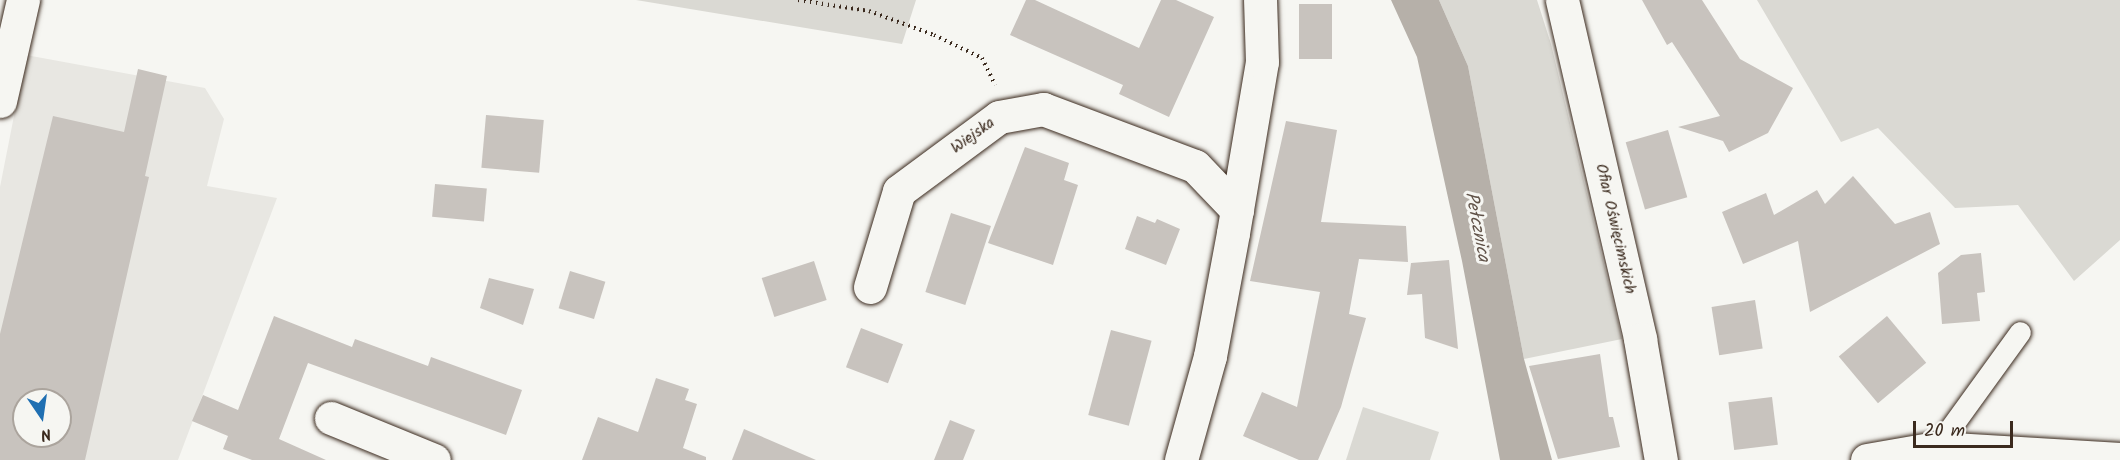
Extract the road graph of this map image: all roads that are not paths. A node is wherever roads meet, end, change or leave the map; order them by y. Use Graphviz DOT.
graph roads {
  1 [pos="23,0"];
  2 [pos="1260,0"];
  3 [pos="1562,0"];
  4 [pos="0,101"];
  5 [pos="1237,210"];
  6 [pos="870,287"];
  7 [pos="2019,332"];
  8 [pos="331,418"];
  9 [pos="1936,448"];
  10 [pos="2109,459"];
  11 [pos="434,460"];
  12 [pos="1181,460"];
  13 [pos="1661,460"];
  14 [pos="1867,460"];
  1 -- 4 [label="street"];
  2 -- 5 [label="street"];
  3 -- 13 [label="street, Ofiar Oświęcimskich"];
  5 -- 6 [label="street, Wiejska"];
  5 -- 12 [label="street"];
  7 -- 9 [label="lane"];
  8 -- 11 [label="street"];
  9 -- 10 [label="street"];
  9 -- 14 [label="street"];
}
